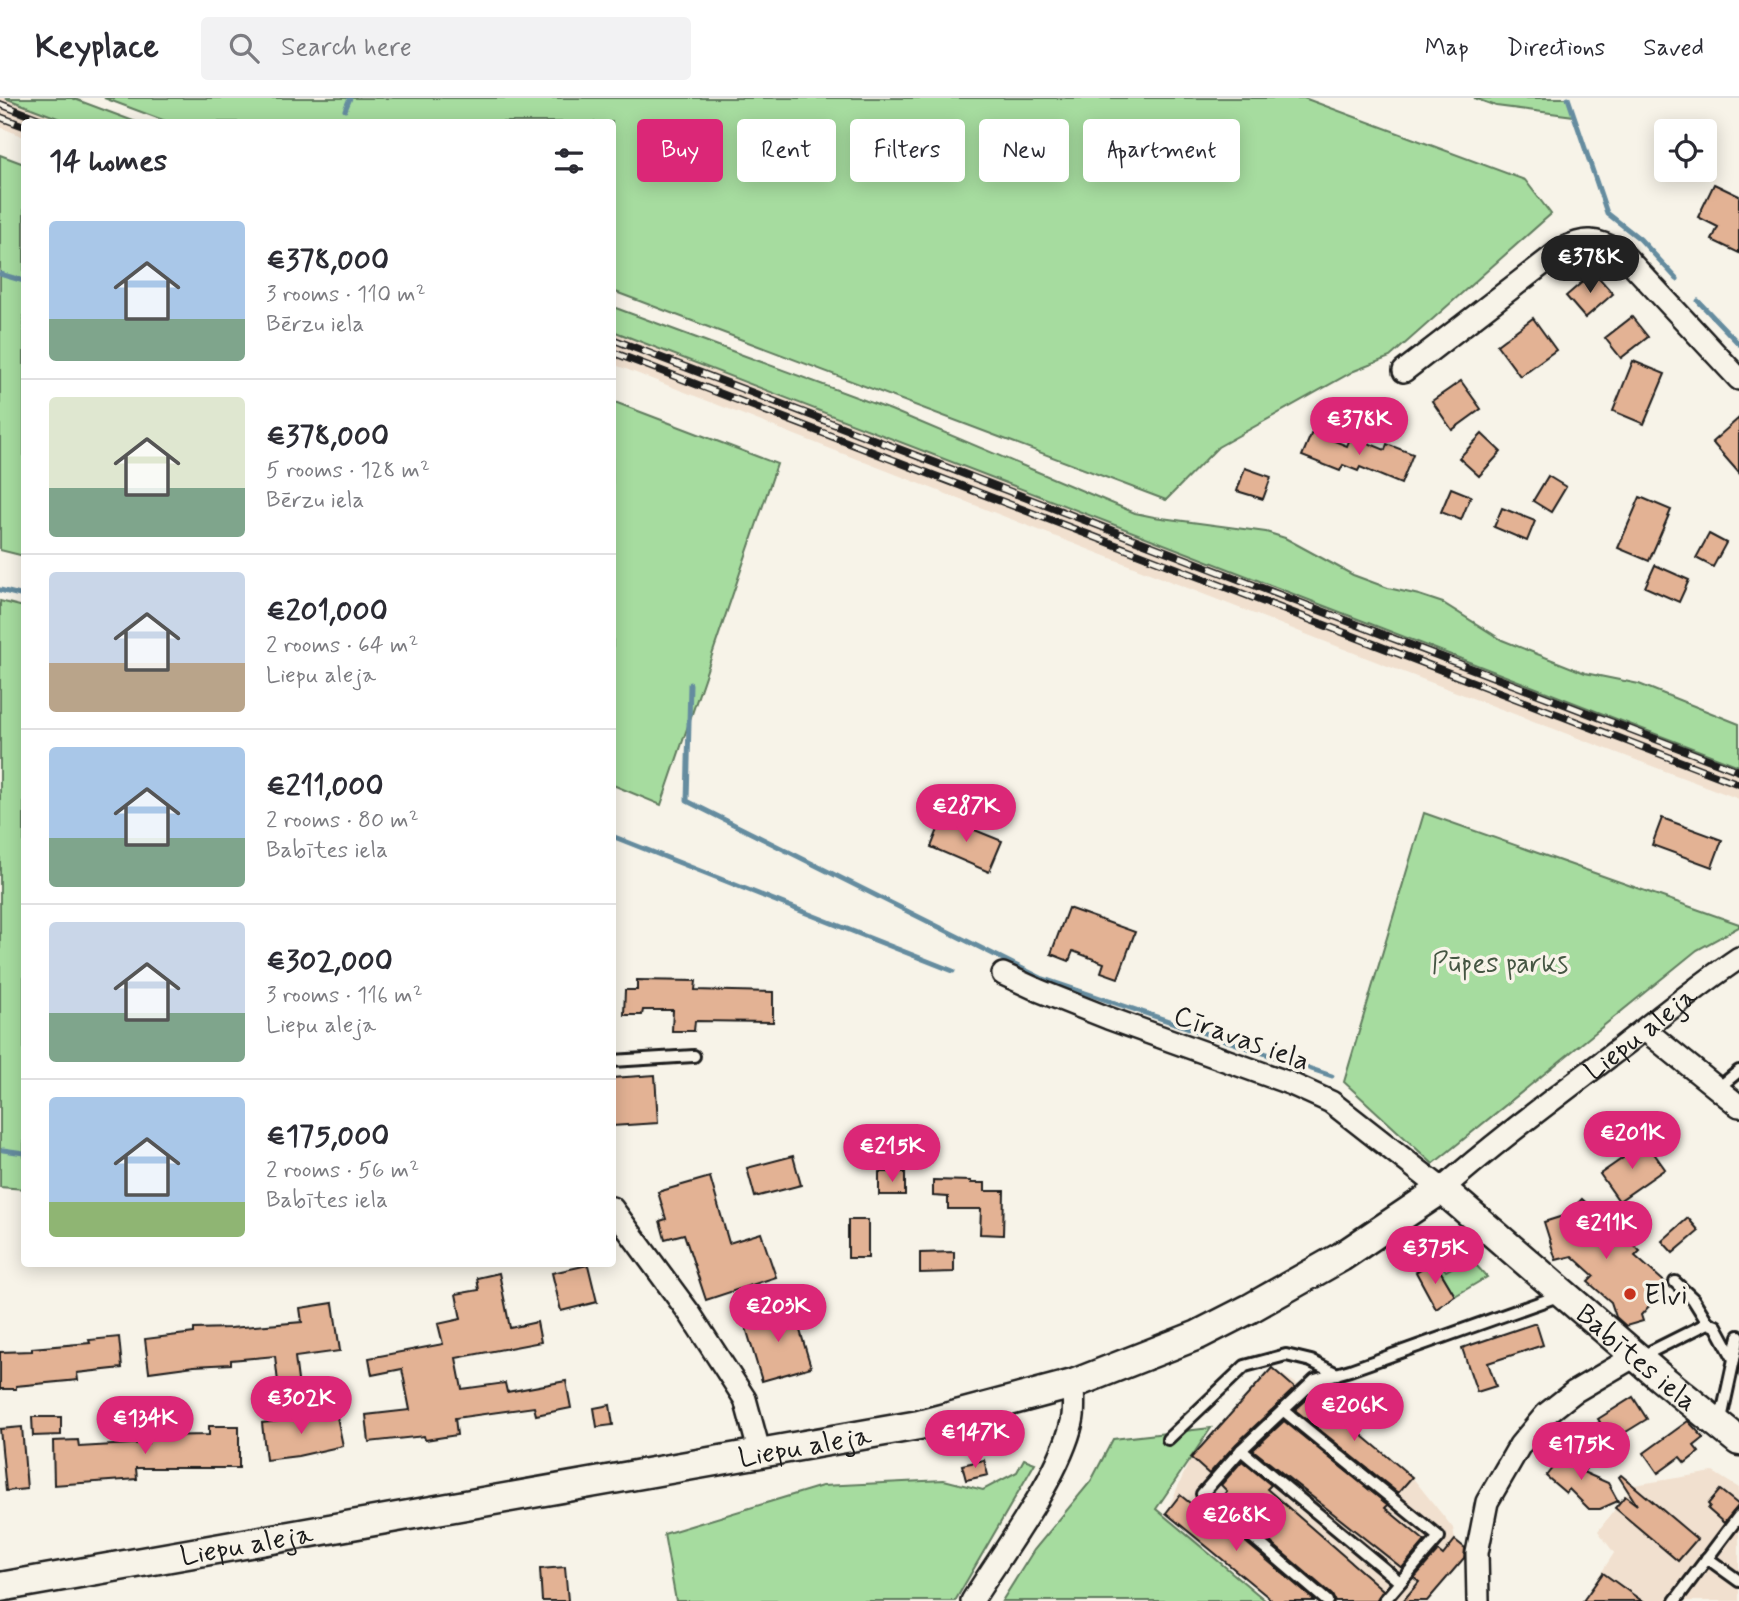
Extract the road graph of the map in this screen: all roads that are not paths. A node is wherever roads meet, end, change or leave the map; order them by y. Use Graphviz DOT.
graph roads {
  1 [pos="1404,370"];
  2 [pos="1739,379"];
  3 [pos="1739,958"];
  4 [pos="1003,974"];
  5 [pos="1645,1030"];
  6 [pos="694,1056"];
  7 [pos="616,1061"];
  8 [pos="1739,1071"];
  9 [pos="1717,1089"];
  10 [pos="1739,1106"];
  11 [pos="1442,1188"];
  12 [pos="616,1219"];
  13 [pos="1675,1282"];
  14 [pos="1564,1294"];
  15 [pos="1708,1323"];
  16 [pos="1739,1336"];
  17 [pos="1634,1356"];
  18 [pos="1734,1359"];
  19 [pos="1337,1374"];
  20 [pos="1073,1384"];
  21 [pos="1283,1410"];
  22 [pos="1729,1434"];
  23 [pos="1168,1439"];
  24 [pos="1241,1450"];
  25 [pos="760,1454"];
  26 [pos="1739,1516"];
  27 [pos="1707,1558"];
  28 [pos="1739,1581"];
  29 [pos="1400,1582"];
  30 [pos="0,1587"];
  31 [pos="972,1601"];
  32 [pos="1326,1601"];
  33 [pos="1384,1601"];
  34 [pos="1478,1601"];
  35 [pos="1675,1601"];
  1 -- 2 [label="street"];
  3 -- 5 [label="street, Liepu aleja"];
  4 -- 11 [label="street, Cīravas iela"];
  5 -- 9 [label="street"];
  5 -- 11 [label="street, Liepu aleja"];
  6 -- 7 [label="lane"];
  8 -- 9 [label="lane"];
  9 -- 10 [label="street"];
  11 -- 14 [label="street, Babītes iela"];
  11 -- 20 [label="street, Liepu aleja"];
  12 -- 25 [label="street"];
  13 -- 15 [label="lane"];
  14 -- 17 [label="street, Babītes iela"];
  14 -- 19 [label="lane"];
  15 -- 17 [label="lane"];
  15 -- 18 [label="lane"];
  16 -- 18 [label="lane"];
  17 -- 22 [label="street, Babītes iela"];
  17 -- 34 [label="street"];
  18 -- 22 [label="lane"];
  19 -- 21 [label="lane"];
  19 -- 23 [label="lane"];
  20 -- 25 [label="street, Liepu aleja"];
  20 -- 31 [label="street"];
  21 -- 24 [label="lane"];
  21 -- 29 [label="lane"];
  24 -- 29 [label="lane"];
  24 -- 32 [label="lane"];
  25 -- 30 [label="street, Liepu aleja"];
  26 -- 27 [label="lane"];
  27 -- 28 [label="lane"];
  27 -- 35 [label="lane"];
  29 -- 33 [label="lane"];
}
